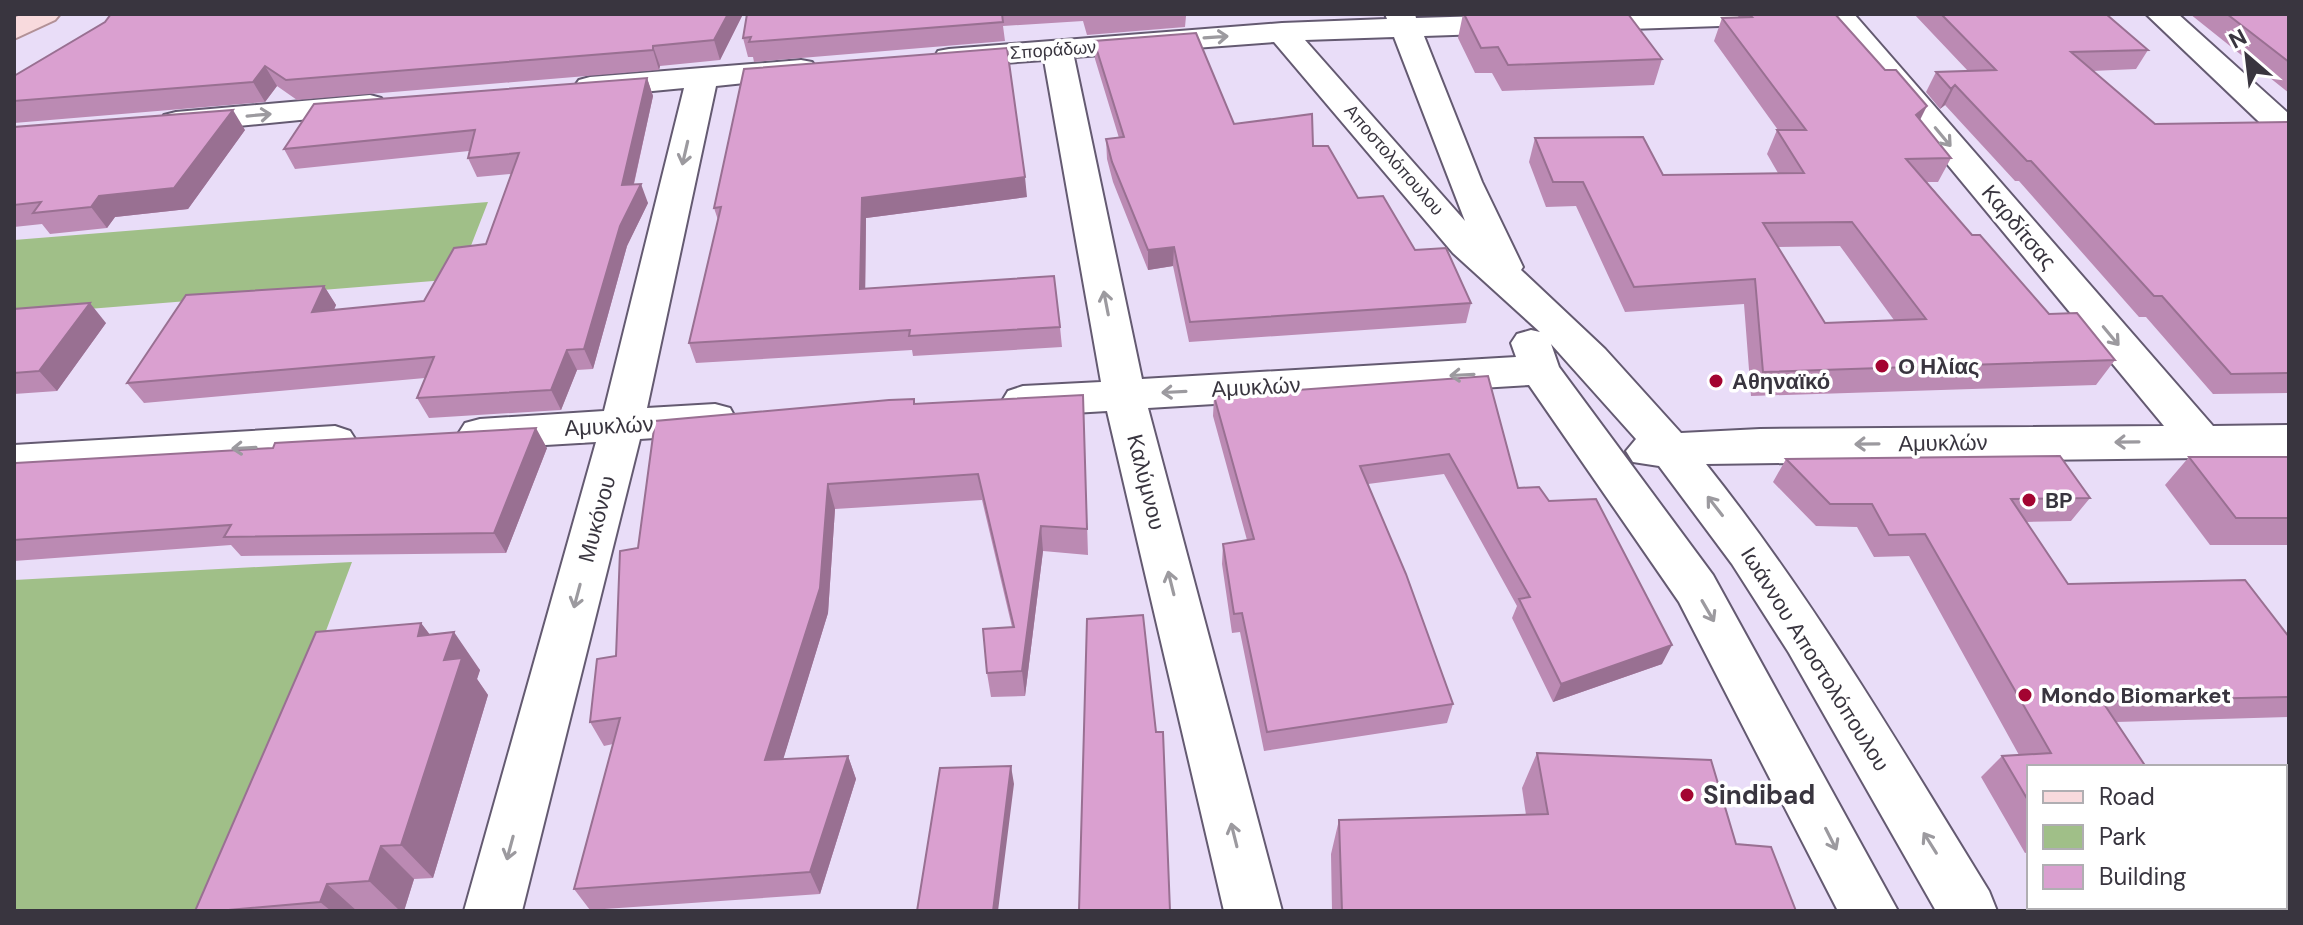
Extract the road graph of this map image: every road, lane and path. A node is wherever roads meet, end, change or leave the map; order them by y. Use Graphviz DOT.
graph roads {
  1 [pos="1806,14"];
  2 [pos="1838,14"];
  3 [pos="2161,14"];
  4 [pos="1402,20"];
  5 [pos="1282,32"];
  6 [pos="1057,49"];
  7 [pos="918,60"];
  8 [pos="825,68"];
  9 [pos="702,77"];
  10 [pos="561,89"];
  11 [pos="405,102"];
  12 [pos="155,124"];
  13 [pos="2289,132"];
  14 [pos="1511,282"];
  15 [pos="1540,370"];
  16 [pos="1124,395"];
  17 [pos="983,403"];
  18 [pos="748,417"];
  19 [pos="622,425"];
  20 [pos="435,436"];
  21 [pos="373,440"];
  22 [pos="2201,441"];
  23 [pos="2289,441"];
  24 [pos="1670,449"];
  25 [pos="1598,455"];
  26 [pos="14,461"];
  27 [pos="493,911"];
  28 [pos="1253,911"];
  29 [pos="1869,911"];
  30 [pos="1968,911"];
  1 -- 4 [label="street, Σποράδων"];
  2 -- 22 [label="street, Καρδίτσας, one-way"];
  3 -- 13 [label="street"];
  4 -- 5 [label="street, Σποράδων"];
  4 -- 14 [label="street, Ιωάννου Αποστολόπουλου"];
  6 -- 5 [label="street, Σποράδων, one-way"];
  5 -- 14 [label="street, Αποστολόπουλου"];
  6 -- 7 [label="street, Σποράδων"];
  16 -- 6 [label="street, Καλύμνου, one-way"];
  8 -- 9 [label="street"];
  9 -- 10 [label="street"];
  9 -- 19 [label="street, Μυκόνου, one-way"];
  12 -- 11 [label="street, one-way"];
  14 -- 15 [label="street, Ιωάννου Αποστολόπουλου"];
  14 -- 24 [label="street, Ιωάννου Αποστολόπουλου"];
  15 -- 16 [label="street, Αμυκλών, one-way"];
  15 -- 25 [label="street, Ιωάννου Αποστολόπουλου"];
  16 -- 17 [label="street, Αμυκλών"];
  28 -- 16 [label="street, Καλύμνου, one-way"];
  18 -- 19 [label="street, Αμυκλών"];
  19 -- 20 [label="street, Αμυκλών"];
  19 -- 27 [label="street, Μυκόνου, one-way"];
  21 -- 26 [label="street, one-way"];
  22 -- 23 [label="street, Αμυκλών"];
  22 -- 24 [label="street, Αμυκλών, one-way"];
  24 -- 25 [label="street, Αμυκλών"];
  30 -- 24 [label="street, Ιωάννου Αποστολόπουλου, one-way"];
  25 -- 29 [label="street, Ιωάννου Αποστολόπουλου, one-way"];
}
